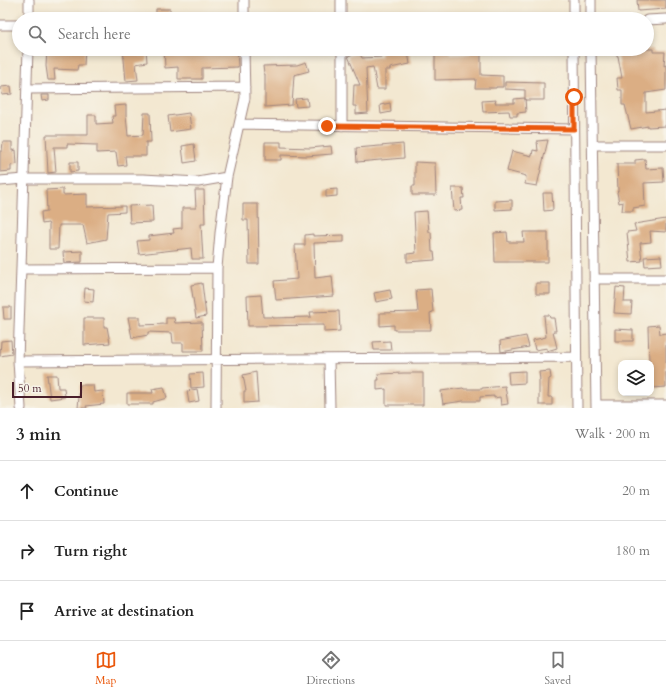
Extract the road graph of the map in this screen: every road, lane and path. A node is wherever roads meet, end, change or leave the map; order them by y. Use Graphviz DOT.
graph roads {
  1 [pos="29,0"];
  2 [pos="244,0"];
  3 [pos="341,0"];
  4 [pos="574,0"];
  5 [pos="591,0"];
  6 [pos="29,12"];
  7 [pos="244,12"];
  8 [pos="341,12"];
  9 [pos="574,12"];
  10 [pos="591,12"];
  11 [pos="666,19"];
  12 [pos="654,20"];
  13 [pos="0,25"];
  14 [pos="12,25"];
  15 [pos="28,56"];
  16 [pos="244,56"];
  17 [pos="342,56"];
  18 [pos="574,56"];
  19 [pos="591,56"];
  20 [pos="245,88"];
  21 [pos="27,89"];
  22 [pos="239,124"];
  23 [pos="342,126"];
  24 [pos="574,129"];
  25 [pos="593,145"];
  26 [pos="666,145"];
  27 [pos="227,177"];
  28 [pos="24,179"];
  29 [pos="0,181"];
  30 [pos="217,268"];
  31 [pos="21,269"];
  32 [pos="594,279"];
  33 [pos="666,279"];
  34 [pos="576,357"];
  35 [pos="329,359"];
  36 [pos="216,360"];
  37 [pos="18,361"];
  38 [pos="666,405"];
  39 [pos="596,407"];
  40 [pos="21,408"];
  41 [pos="216,408"];
  42 [pos="330,408"];
  43 [pos="577,408"];
  1 -- 6 [label="street"];
  2 -- 7 [label="street"];
  3 -- 8 [label="street"];
  4 -- 9 [label="street"];
  5 -- 10 [label="street"];
  11 -- 12 [label="street"];
  13 -- 14 [label="street"];
  15 -- 21 [label="street"];
  16 -- 20 [label="street"];
  17 -- 23 [label="street"];
  18 -- 24 [label="street"];
  19 -- 25 [label="street"];
  20 -- 21 [label="street"];
  20 -- 22 [label="street"];
  21 -- 28 [label="street"];
  22 -- 23 [label="street"];
  22 -- 27 [label="street"];
  23 -- 24 [label="street"];
  24 -- 34 [label="street"];
  25 -- 26 [label="street"];
  25 -- 32 [label="street"];
  27 -- 28 [label="street"];
  27 -- 30 [label="street"];
  28 -- 29 [label="street"];
  28 -- 31 [label="street"];
  30 -- 31 [label="street"];
  30 -- 36 [label="street"];
  31 -- 37 [label="street"];
  32 -- 33 [label="street"];
  32 -- 39 [label="street"];
  34 -- 35 [label="street"];
  34 -- 43 [label="street"];
  35 -- 36 [label="street"];
  35 -- 42 [label="street"];
  36 -- 37 [label="street"];
  36 -- 41 [label="street"];
  37 -- 40 [label="street"];
  38 -- 39 [label="street"];
}
